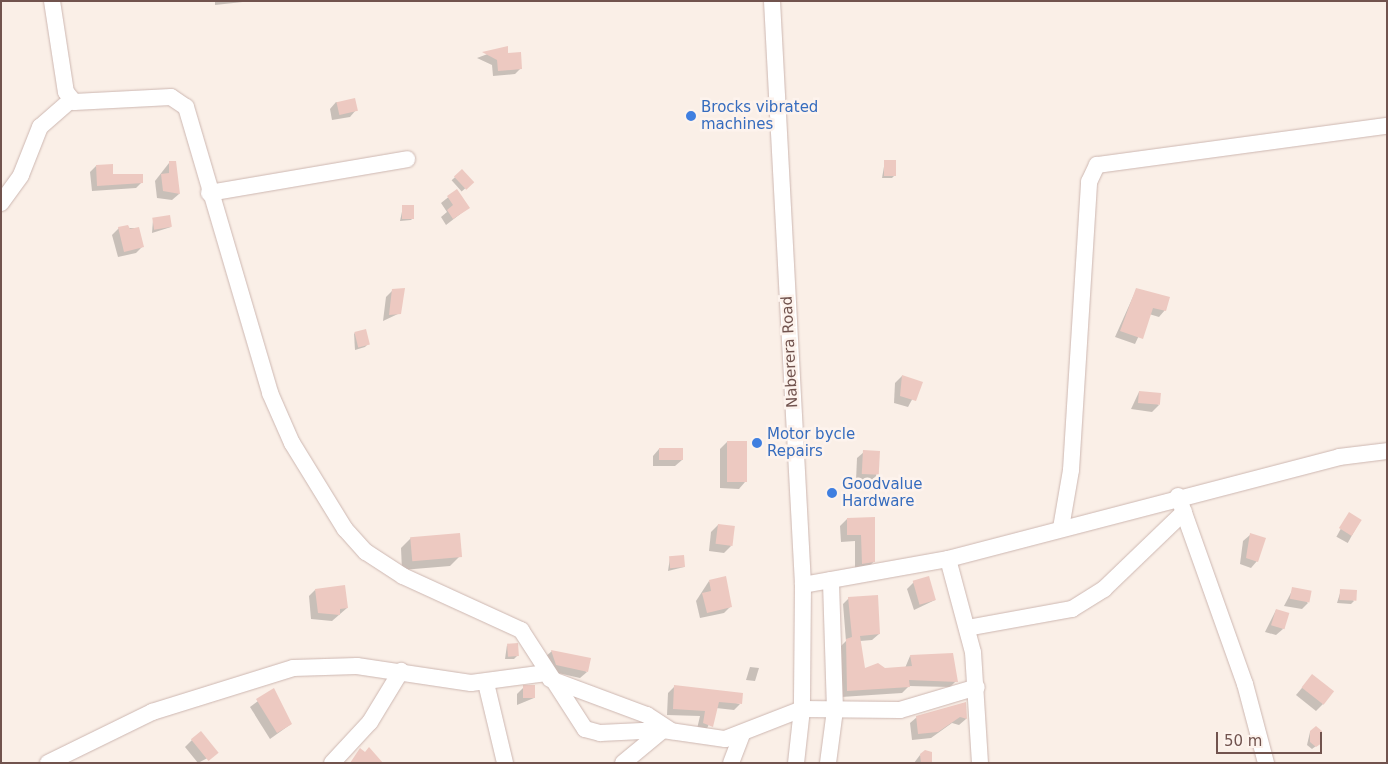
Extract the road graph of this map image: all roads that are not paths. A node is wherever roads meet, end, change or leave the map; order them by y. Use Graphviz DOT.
graph roads {
  1 [pos="52,1"];
  2 [pos="772,1"];
  3 [pos="71,100"];
  4 [pos="1387,126"];
  5 [pos="407,159"];
  6 [pos="209,193"];
  7 [pos="1,203"];
  8 [pos="1387,451"];
  9 [pos="1178,496"];
  10 [pos="1184,512"];
  11 [pos="1061,528"];
  12 [pos="948,559"];
  13 [pos="831,580"];
  14 [pos="803,585"];
  15 [pos="967,628"];
  16 [pos="401,671"];
  17 [pos="548,676"];
  18 [pos="486,683"];
  19 [pos="977,688"];
  20 [pos="802,709"];
  21 [pos="834,710"];
  22 [pos="668,731"];
  23 [pos="742,735"];
  24 [pos="48,763"];
  25 [pos="332,763"];
  26 [pos="505,763"];
  27 [pos="623,763"];
  28 [pos="731,763"];
  29 [pos="796,763"];
  30 [pos="828,763"];
  31 [pos="980,763"];
  32 [pos="1266,763"];
  1 -- 3 [label="street"];
  2 -- 14 [label="street, Naberera Road"];
  3 -- 6 [label="street"];
  3 -- 7 [label="street"];
  4 -- 11 [label="street"];
  5 -- 6 [label="street"];
  6 -- 17 [label="street"];
  8 -- 9 [label="street"];
  9 -- 10 [label="street"];
  9 -- 11 [label="street"];
  10 -- 15 [label="street"];
  10 -- 32 [label="street"];
  11 -- 12 [label="street"];
  12 -- 13 [label="street"];
  12 -- 15 [label="street"];
  13 -- 14 [label="street"];
  13 -- 21 [label="street"];
  14 -- 20 [label="street, Naberera Road"];
  15 -- 19 [label="street"];
  16 -- 18 [label="street"];
  16 -- 24 [label="street"];
  16 -- 25 [label="street"];
  17 -- 18 [label="street"];
  17 -- 22 [label="street"];
  17 -- 22 [label="street"];
  18 -- 26 [label="street"];
  19 -- 21 [label="street"];
  19 -- 31 [label="street"];
  20 -- 21 [label="street"];
  20 -- 23 [label="street"];
  20 -- 29 [label="street, Naberera Road"];
  21 -- 30 [label="street"];
  22 -- 23 [label="street"];
  22 -- 27 [label="street"];
  23 -- 28 [label="street"];
}
